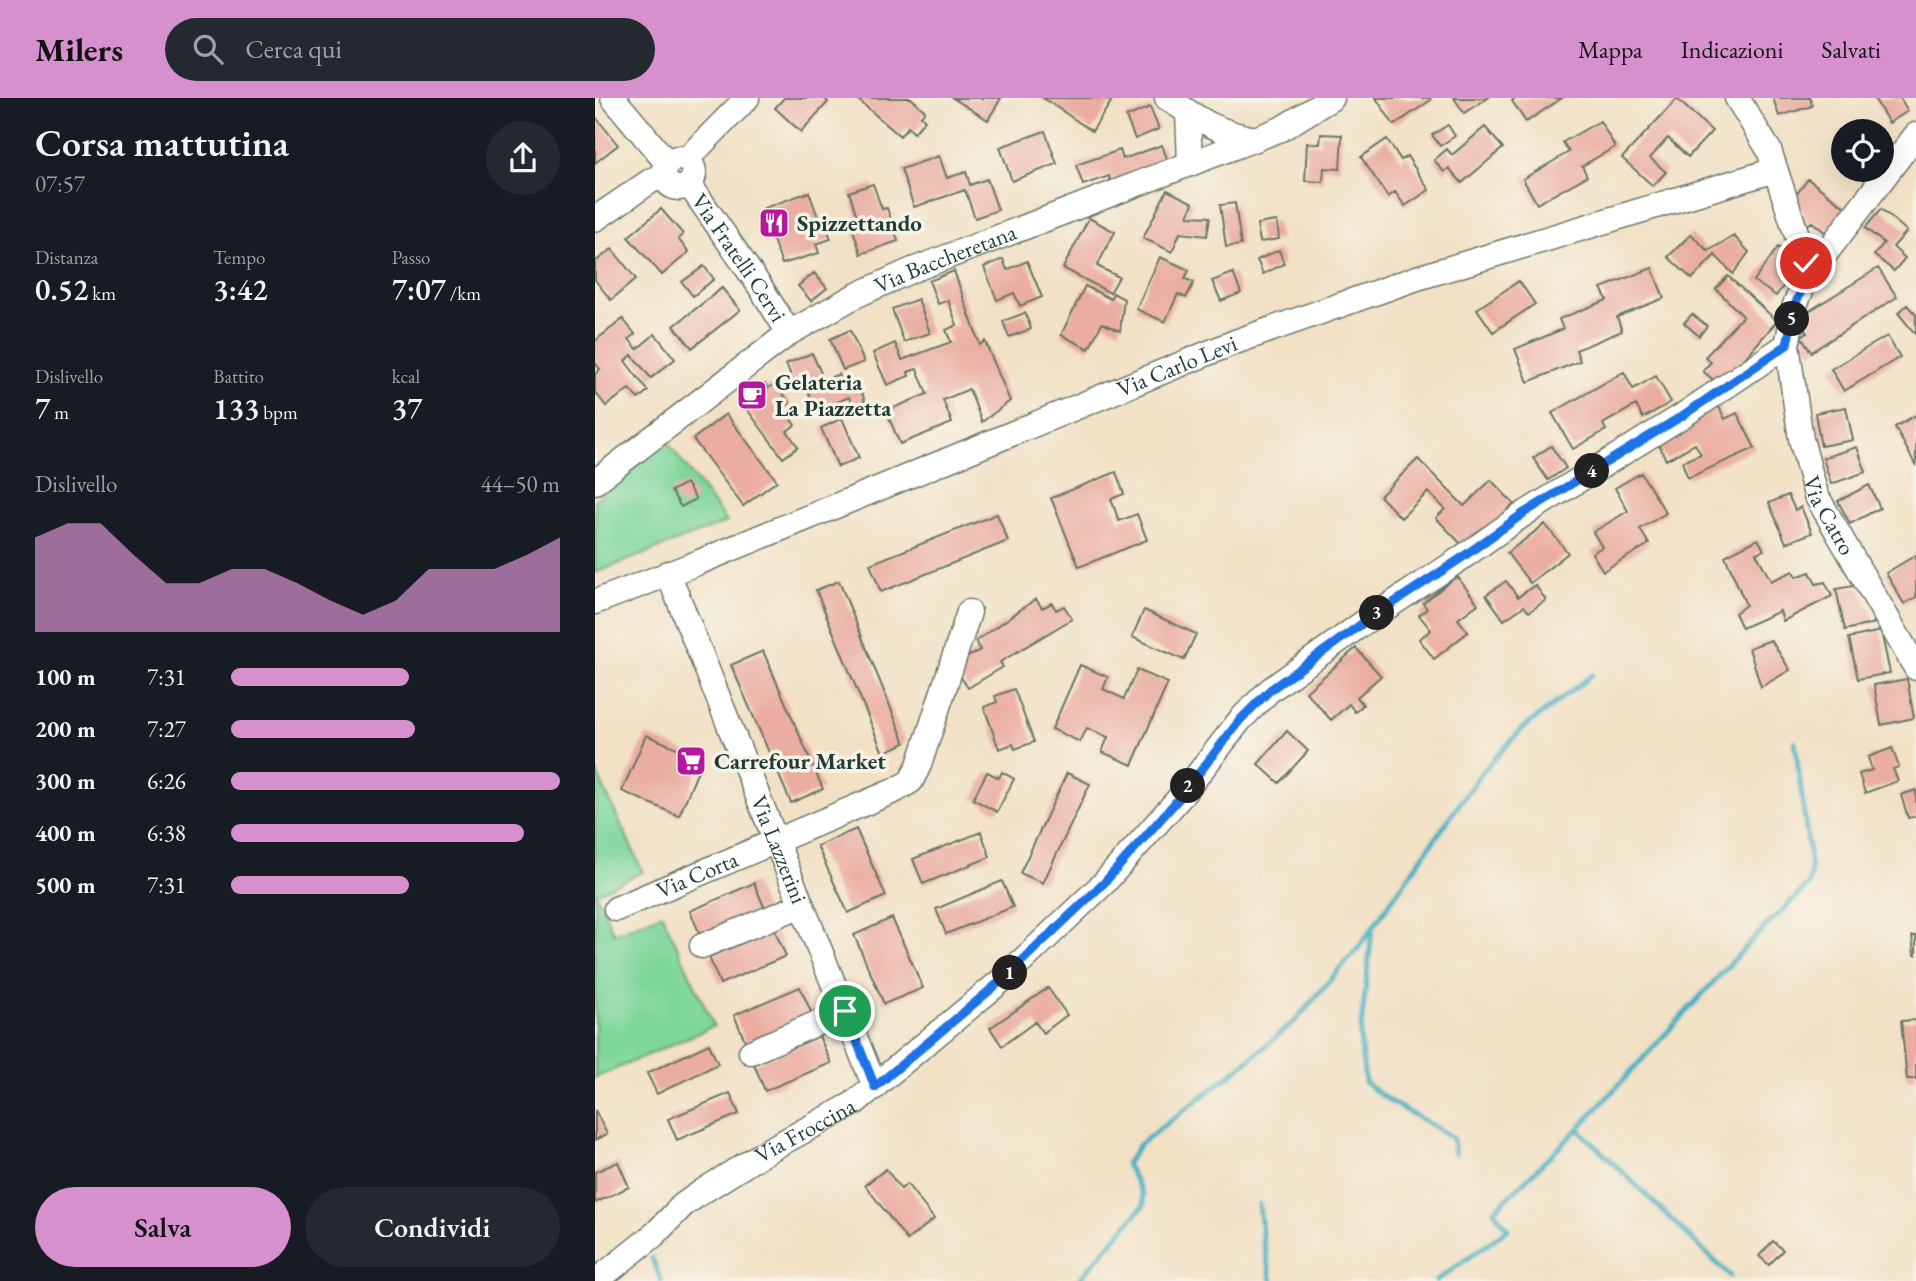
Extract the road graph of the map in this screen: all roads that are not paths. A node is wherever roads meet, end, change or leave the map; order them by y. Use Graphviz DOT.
graph roads {
  1 [pos="613,98"];
  2 [pos="747,98"];
  3 [pos="1167,98"];
  4 [pos="1332,98"];
  5 [pos="1737,98"];
  6 [pos="1188,112"];
  7 [pos="1916,135"];
  8 [pos="1256,139"];
  9 [pos="1190,164"];
  10 [pos="1905,169"];
  11 [pos="1775,170"];
  12 [pos="677,171"];
  13 [pos="595,219"];
  14 [pos="1806,279"];
  15 [pos="789,333"];
  16 [pos="1787,345"];
  17 [pos="595,482"];
  18 [pos="669,573"];
  19 [pos="595,602"];
  20 [pos="969,612"];
  21 [pos="1916,668"];
  22 [pos="777,841"];
  23 [pos="802,905"];
  24 [pos="616,909"];
  25 [pos="702,946"];
  26 [pos="845,1011"];
  27 [pos="751,1052"];
  28 [pos="875,1087"];
  29 [pos="596,1281"];
  1 -- 12 [label="street, Via Fratelli Cervi"];
  2 -- 12 [label="street"];
  3 -- 6 [label="street"];
  4 -- 8 [label="street, Via Baccheretana"];
  5 -- 11 [label="street"];
  6 -- 8 [label="street"];
  6 -- 9 [label="street"];
  7 -- 10 [label="street"];
  8 -- 9 [label="street, Via Baccheretana"];
  9 -- 15 [label="street, Via Baccheretana"];
  10 -- 14 [label="street"];
  11 -- 14 [label="street"];
  11 -- 18 [label="street, Via Carlo Levi"];
  12 -- 13 [label="street"];
  12 -- 15 [label="street, Via Fratelli Cervi"];
  14 -- 16 [label="street, Via Catro"];
  15 -- 17 [label="street, Via Baccheretana"];
  16 -- 21 [label="street, Via Catro"];
  16 -- 28 [label="street, Via Froccina"];
  18 -- 19 [label="street, Via Carlo Levi"];
  18 -- 22 [label="street, Via Lazzerini"];
  20 -- 22 [label="street, Via Corta"];
  22 -- 23 [label="street, Via Lazzerini"];
  22 -- 24 [label="street, Via Corta"];
  23 -- 25 [label="street"];
  23 -- 26 [label="street, Via Lazzerini"];
  26 -- 27 [label="street"];
  26 -- 28 [label="street, Via Lazzerini"];
  28 -- 29 [label="street, Via Froccina"];
}
